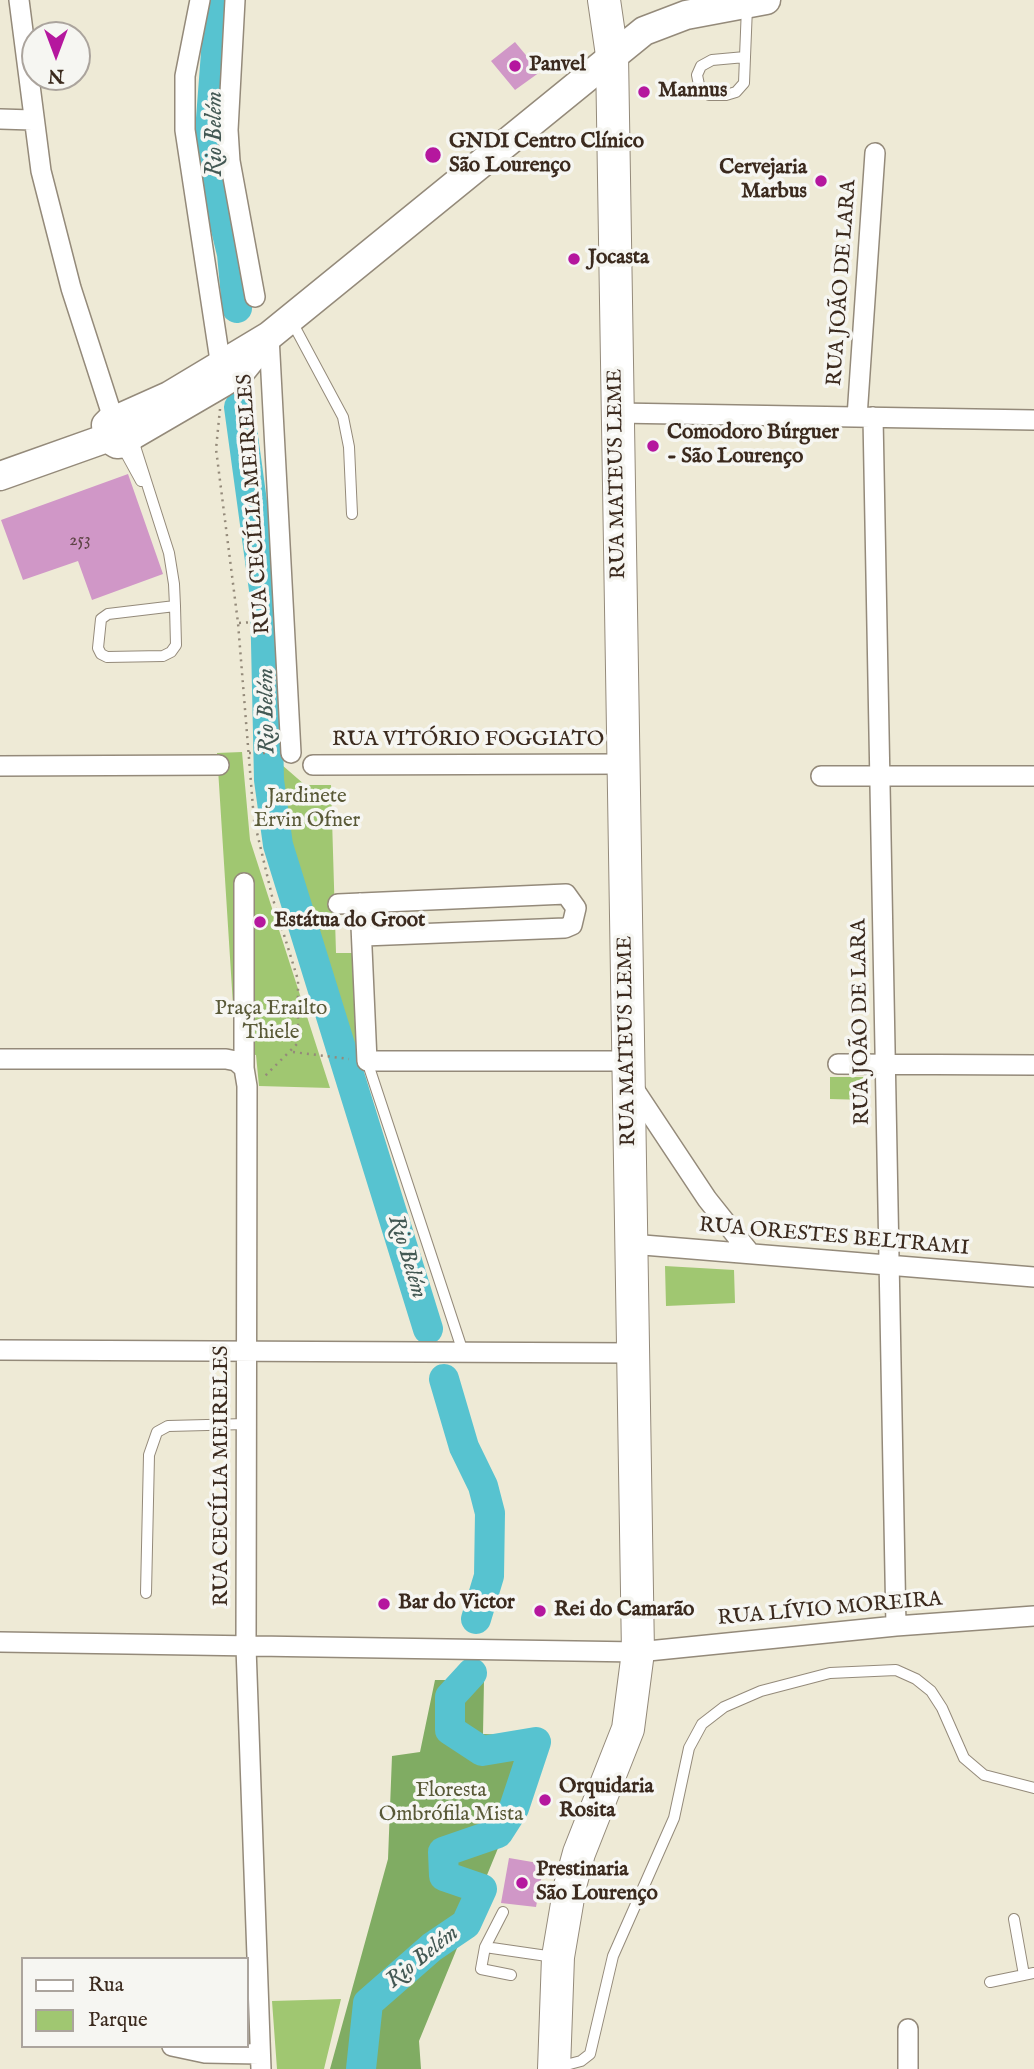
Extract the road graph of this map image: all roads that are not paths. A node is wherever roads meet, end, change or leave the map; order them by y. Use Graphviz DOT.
graph roads {
  1 [pos="19,0"];
  2 [pos="200,0"];
  3 [pos="235,0"];
  4 [pos="604,0"];
  5 [pos="757,2"];
  6 [pos="612,55"];
  7 [pos="745,57"];
  8 [pos="0,119"];
  9 [pos="32,120"];
  10 [pos="875,153"];
  11 [pos="255,297"];
  12 [pos="280,328"];
  13 [pos="221,367"];
  14 [pos="617,413"];
  15 [pos="865,417"];
  16 [pos="1034,420"];
  17 [pos="119,431"];
  18 [pos="0,476"];
  19 [pos="352,514"];
  20 [pos="176,607"];
  21 [pos="283,753"];
  22 [pos="623,764"];
  23 [pos="0,765"];
  24 [pos="219,765"];
  25 [pos="313,765"];
  26 [pos="821,776"];
  27 [pos="880,776"];
  28 [pos="1034,776"];
  29 [pos="244,883"];
  30 [pos="360,903"];
  31 [pos="338,904"];
  32 [pos="364,936"];
  33 [pos="0,1059"];
  34 [pos="358,1060"];
  35 [pos="838,1064"];
  36 [pos="885,1064"];
  37 [pos="1034,1065"];
  38 [pos="244,1068"];
  39 [pos="628,1070"];
  40 [pos="631,1244"];
  41 [pos="750,1253"];
  42 [pos="889,1266"];
  43 [pos="1034,1277"];
  44 [pos="0,1350"];
  45 [pos="246,1351"];
  46 [pos="463,1352"];
  47 [pos="632,1353"];
  48 [pos="246,1424"];
  49 [pos="146,1593"];
  50 [pos="1034,1616"];
  51 [pos="896,1626"];
  52 [pos="0,1642"];
  53 [pos="246,1647"];
  54 [pos="638,1652"];
  55 [pos="1034,1788"];
  56 [pos="503,1912"];
  57 [pos="1014,1919"];
  58 [pos="485,1947"];
  59 [pos="558,1957"];
  60 [pos="1029,1974"];
  61 [pos="511,1975"];
  62 [pos="990,1982"];
  63 [pos="908,2029"];
  64 [pos="182,2048"];
  65 [pos="260,2061"];
  66 [pos="554,2068"];
  67 [pos="908,2069"];
  1 -- 9 [label="street"];
  2 -- 13 [label="street"];
  3 -- 11 [label="street"];
  4 -- 6 [label="main road, RUA MATEUS LEME"];
  5 -- 6 [label="street"];
  5 -- 7 [label="lane"];
  6 -- 12 [label="street"];
  6 -- 14 [label="main road, RUA MATEUS LEME"];
  7 -- 7 [label="lane"];
  8 -- 9 [label="street"];
  9 -- 17 [label="street"];
  10 -- 15 [label="street, RUA JOÃO DE LARA"];
  12 -- 13 [label="street"];
  12 -- 17 [label="street"];
  12 -- 19 [label="lane"];
  12 -- 21 [label="street, RUA CECÍLIA MEIRELES"];
  13 -- 17 [label="street"];
  14 -- 15 [label="street"];
  14 -- 22 [label="main road, RUA MATEUS LEME"];
  15 -- 16 [label="street"];
  15 -- 27 [label="street, RUA JOÃO DE LARA"];
  17 -- 18 [label="street"];
  17 -- 20 [label="lane"];
  20 -- 20 [label="lane"];
  22 -- 25 [label="street, RUA VITÓRIO FOGGIATO"];
  22 -- 39 [label="main road, RUA MATEUS LEME"];
  23 -- 24 [label="street"];
  26 -- 27 [label="street"];
  27 -- 28 [label="street"];
  27 -- 36 [label="street, RUA JOÃO DE LARA"];
  29 -- 38 [label="street, RUA CECÍLIA MEIRELES"];
  30 -- 31 [label="street"];
  30 -- 32 [label="street"];
  30 -- 32 [label="street"];
  32 -- 34 [label="street"];
  33 -- 38 [label="street"];
  34 -- 39 [label="street"];
  34 -- 46 [label="lane"];
  35 -- 36 [label="street"];
  36 -- 37 [label="street"];
  36 -- 42 [label="street, RUA JOÃO DE LARA"];
  38 -- 45 [label="street, RUA CECÍLIA MEIRELES"];
  39 -- 40 [label="main road, RUA MATEUS LEME"];
  39 -- 41 [label="street"];
  40 -- 41 [label="street, RUA ORESTES BELTRAMI"];
  40 -- 47 [label="main road, RUA MATEUS LEME"];
  41 -- 42 [label="street, RUA ORESTES BELTRAMI"];
  42 -- 43 [label="street, RUA ORESTES BELTRAMI"];
  42 -- 51 [label="street, RUA JOÃO DE LARA"];
  44 -- 45 [label="street"];
  45 -- 46 [label="street"];
  45 -- 48 [label="street, RUA CECÍLIA MEIRELES"];
  46 -- 47 [label="street"];
  47 -- 54 [label="main road, RUA MATEUS LEME"];
  48 -- 49 [label="lane"];
  48 -- 53 [label="street, RUA CECÍLIA MEIRELES"];
  50 -- 51 [label="street, RUA LÍVIO MOREIRA"];
  51 -- 54 [label="street, RUA LÍVIO MOREIRA"];
  52 -- 53 [label="street, RUA LÍVIO MOREIRA"];
  53 -- 54 [label="street, RUA LÍVIO MOREIRA"];
  53 -- 65 [label="street, RUA CECÍLIA MEIRELES"];
  54 -- 59 [label="main road, RUA MATEUS LEME"];
  55 -- 66 [label="lane"];
  56 -- 58 [label="lane"];
  57 -- 60 [label="lane"];
  58 -- 59 [label="lane"];
  58 -- 61 [label="lane"];
  59 -- 66 [label="main road, RUA MATEUS LEME"];
  60 -- 62 [label="lane"];
  63 -- 67 [label="street"];
  64 -- 65 [label="street"];
}
